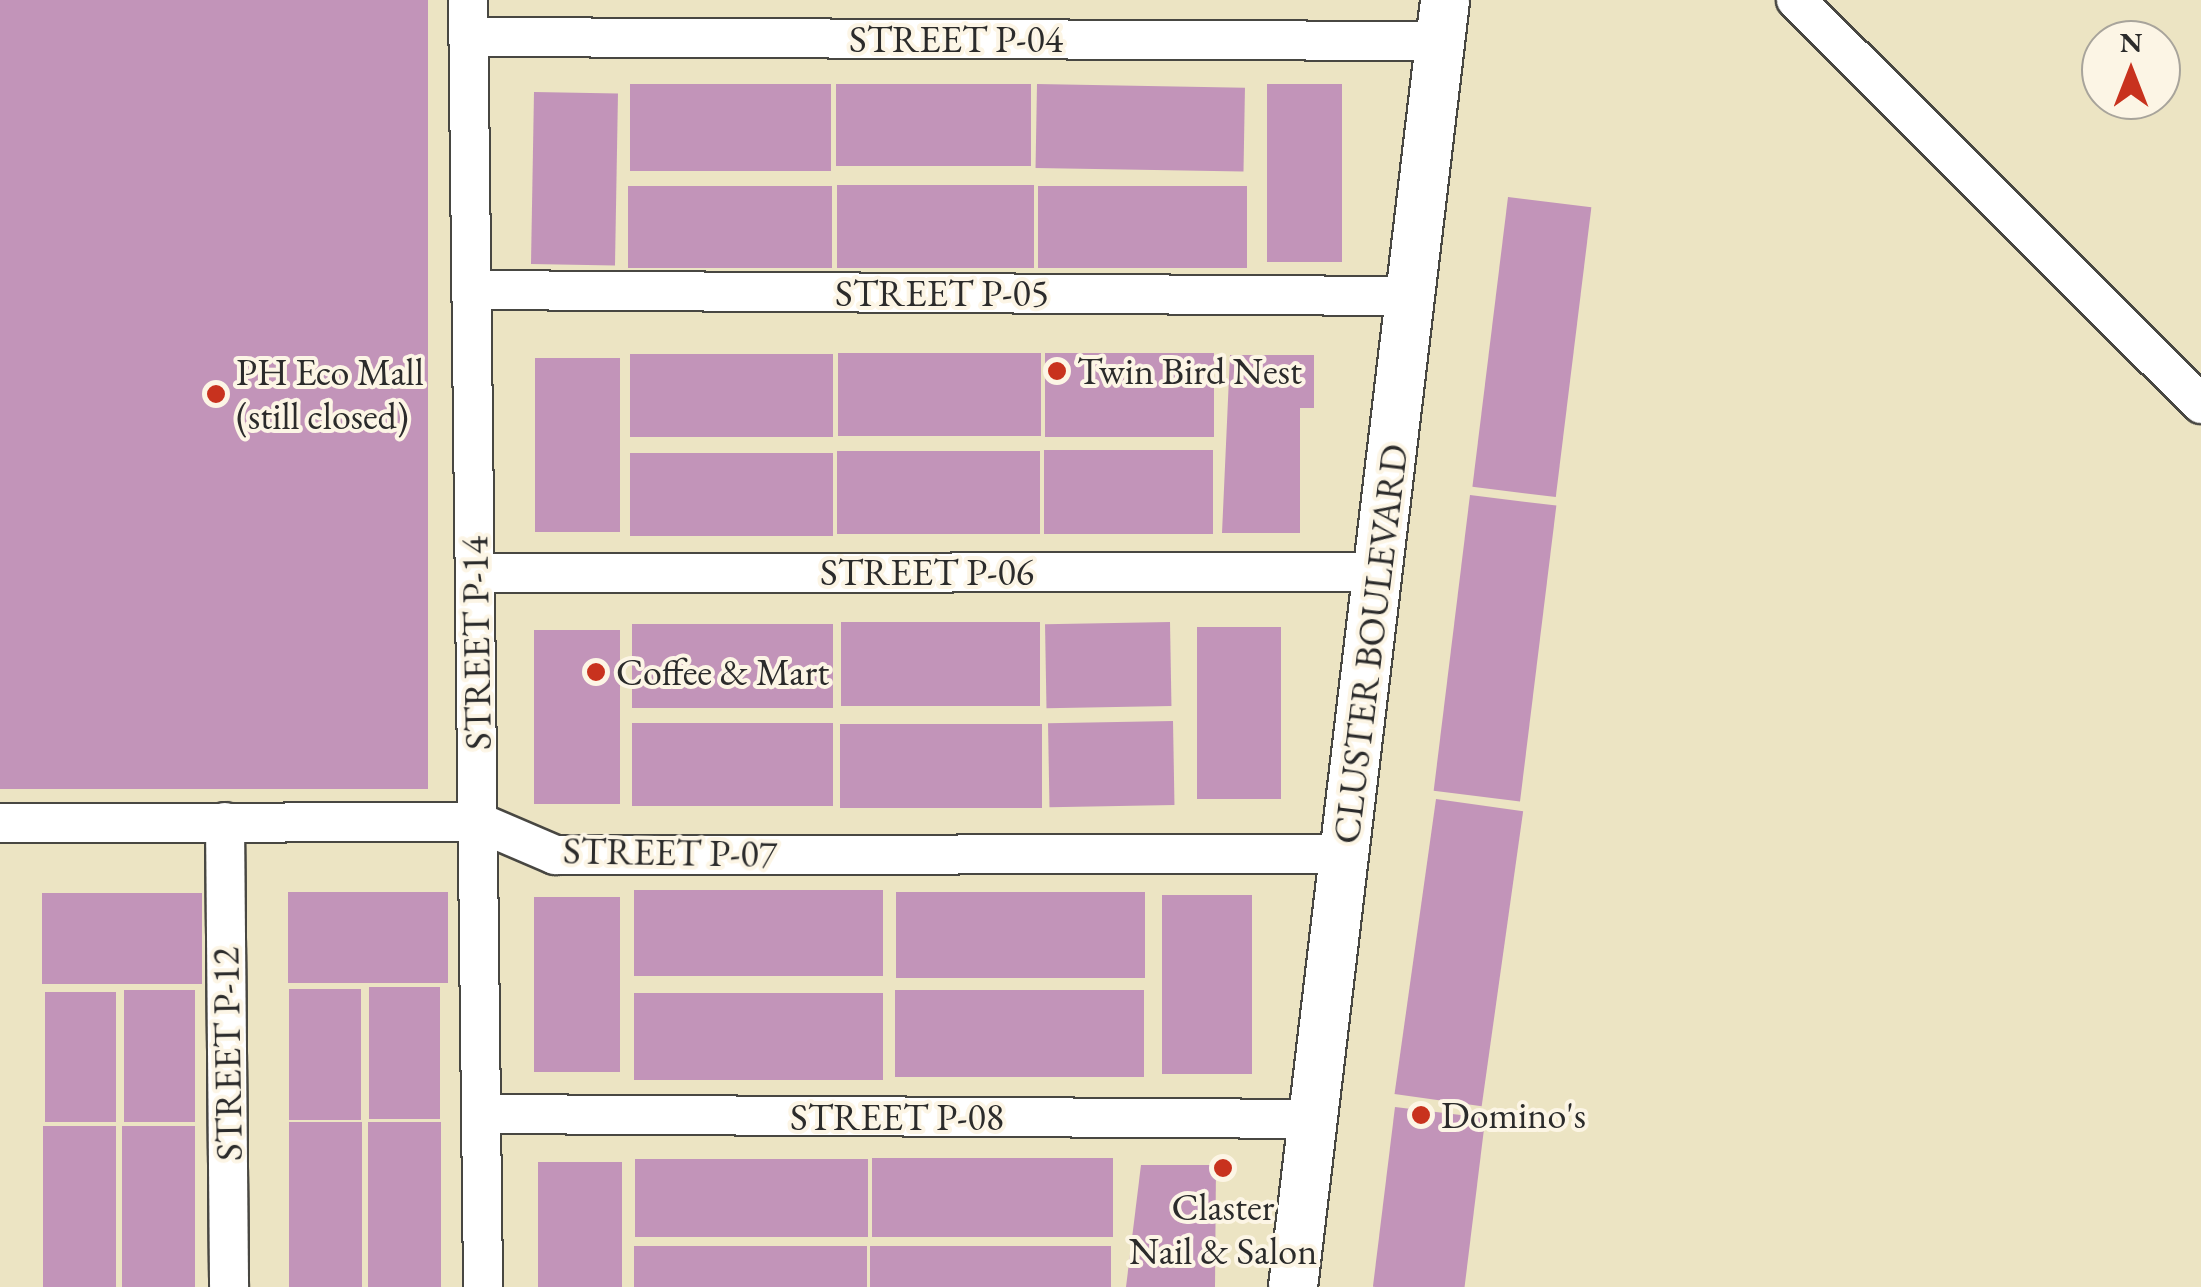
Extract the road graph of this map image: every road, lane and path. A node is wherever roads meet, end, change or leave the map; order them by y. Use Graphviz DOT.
graph roads {
  1 [pos="1796,0"];
  2 [pos="468,18"];
  3 [pos="1444,20"];
  4 [pos="471,290"];
  5 [pos="1412,296"];
  6 [pos="2201,404"];
  7 [pos="1379,572"];
  8 [pos="475,573"];
  9 [pos="225,822"];
  10 [pos="478,822"];
  11 [pos="0,823"];
  12 [pos="1345,854"];
  13 [pos="481,1114"];
  14 [pos="1313,1119"];
  15 [pos="230,1287"];
  16 [pos="483,1287"];
  17 [pos="1293,1287"];
  1 -- 6 [label="street"];
  2 -- 3 [label="street, STREET P-04"];
  2 -- 4 [label="street, STREET P-14"];
  3 -- 5 [label="street, CLUSTER BOULEVARD"];
  4 -- 5 [label="street, STREET P-05"];
  4 -- 8 [label="street, STREET P-14"];
  5 -- 7 [label="street, CLUSTER BOULEVARD"];
  7 -- 8 [label="street, STREET P-06"];
  7 -- 12 [label="street, CLUSTER BOULEVARD"];
  8 -- 10 [label="street, STREET P-14"];
  9 -- 10 [label="street, STREET P-07"];
  9 -- 11 [label="street, STREET P-07"];
  9 -- 15 [label="street, STREET P-12"];
  10 -- 12 [label="street, STREET P-07"];
  10 -- 13 [label="street, STREET P-14"];
  12 -- 14 [label="street, CLUSTER BOULEVARD"];
  13 -- 14 [label="street, STREET P-08"];
  13 -- 16 [label="street, STREET P-14"];
  14 -- 17 [label="street, CLUSTER BOULEVARD"];
}
